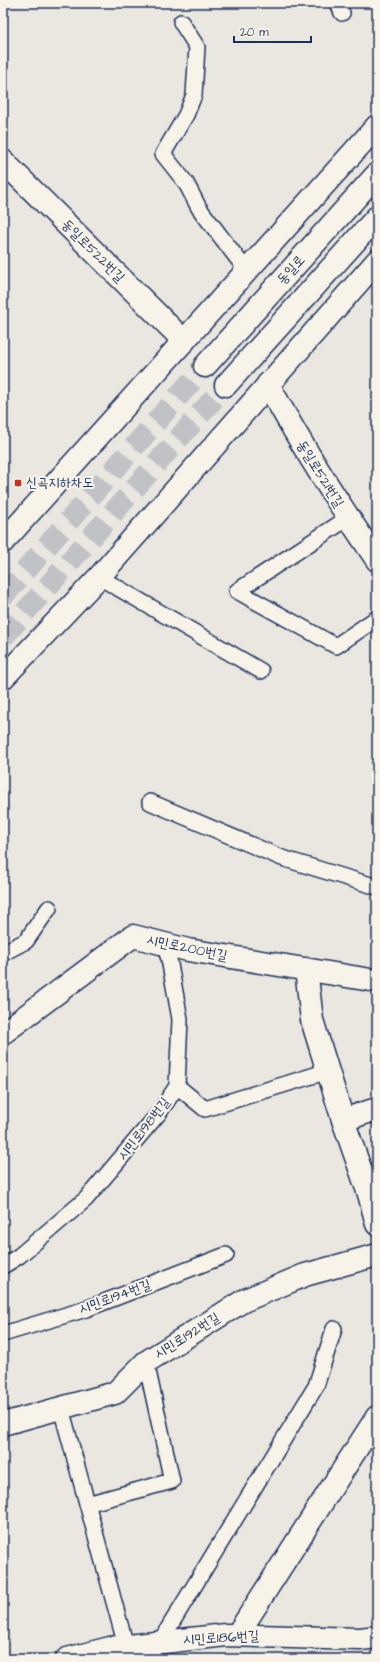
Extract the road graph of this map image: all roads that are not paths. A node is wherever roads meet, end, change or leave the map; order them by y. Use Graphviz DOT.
graph roads {
  1 [pos="181,22"];
  2 [pos="377,126"];
  3 [pos="3,161"];
  4 [pos="377,174"];
  5 [pos="377,217"];
  6 [pos="377,261"];
  7 [pos="247,271"];
  8 [pos="184,341"];
  9 [pos="205,366"];
  10 [pos="268,384"];
  11 [pos="226,385"];
  12 [pos="348,518"];
  13 [pos="3,542"];
  14 [pos="377,560"];
  15 [pos="99,577"];
  16 [pos="377,618"];
  17 [pos="32,648"];
  18 [pos="3,661"];
  19 [pos="261,671"];
  20 [pos="3,678"];
  21 [pos="150,802"];
  22 [pos="377,887"];
  23 [pos="50,908"];
  24 [pos="164,944"];
  25 [pos="3,952"];
  26 [pos="306,969"];
  27 [pos="377,981"];
  28 [pos="3,1033"];
  29 [pos="328,1071"];
  30 [pos="177,1086"];
  31 [pos="377,1109"];
  32 [pos="343,1120"];
  33 [pos="377,1224"];
  34 [pos="377,1255"];
  35 [pos="226,1256"];
  36 [pos="3,1266"];
  37 [pos="334,1329"];
  38 [pos="3,1334"];
  39 [pos="146,1362"];
  40 [pos="60,1408"];
  41 [pos="377,1417"];
  42 [pos="3,1424"];
  43 [pos="87,1504"];
  44 [pos="237,1635"];
  45 [pos="377,1637"];
  46 [pos="160,1642"];
  47 [pos="126,1646"];
  48 [pos="67,1659"];
  1 -- 7 [label="lane"];
  2 -- 7 [label="street"];
  3 -- 8 [label="street, 동일로522번길"];
  4 -- 9 [label="street, 동일로"];
  5 -- 11 [label="street, 동일로"];
  6 -- 10 [label="street"];
  7 -- 8 [label="street"];
  8 -- 13 [label="street"];
  10 -- 12 [label="street, 동일로521번길"];
  10 -- 15 [label="street"];
  12 -- 14 [label="street, 동일로521번길"];
  12 -- 16 [label="lane"];
  15 -- 17 [label="street"];
  15 -- 19 [label="lane"];
  17 -- 18 [label="street"];
  17 -- 20 [label="street"];
  21 -- 22 [label="lane"];
  23 -- 25 [label="lane"];
  24 -- 26 [label="street, 시민로200번길"];
  24 -- 28 [label="street, 시민로200번길"];
  24 -- 30 [label="lane, 시민로198번길"];
  26 -- 27 [label="street, 시민로200번길"];
  26 -- 29 [label="street"];
  29 -- 30 [label="lane"];
  29 -- 32 [label="street"];
  30 -- 36 [label="lane, 시민로198번길"];
  31 -- 32 [label="street"];
  32 -- 33 [label="street"];
  34 -- 39 [label="street, 시민로192번길"];
  35 -- 38 [label="lane, 시민로194번길"];
  37 -- 46 [label="lane"];
  39 -- 40 [label="street, 시민로192번길"];
  39 -- 43 [label="lane"];
  40 -- 42 [label="street, 시민로192번길"];
  40 -- 43 [label="lane"];
  41 -- 44 [label="street"];
  43 -- 47 [label="lane"];
  44 -- 45 [label="street, 시민로186번길"];
  44 -- 46 [label="street, 시민로186번길"];
  46 -- 47 [label="street, 시민로186번길"];
  47 -- 48 [label="street, 시민로186번길"];
}
